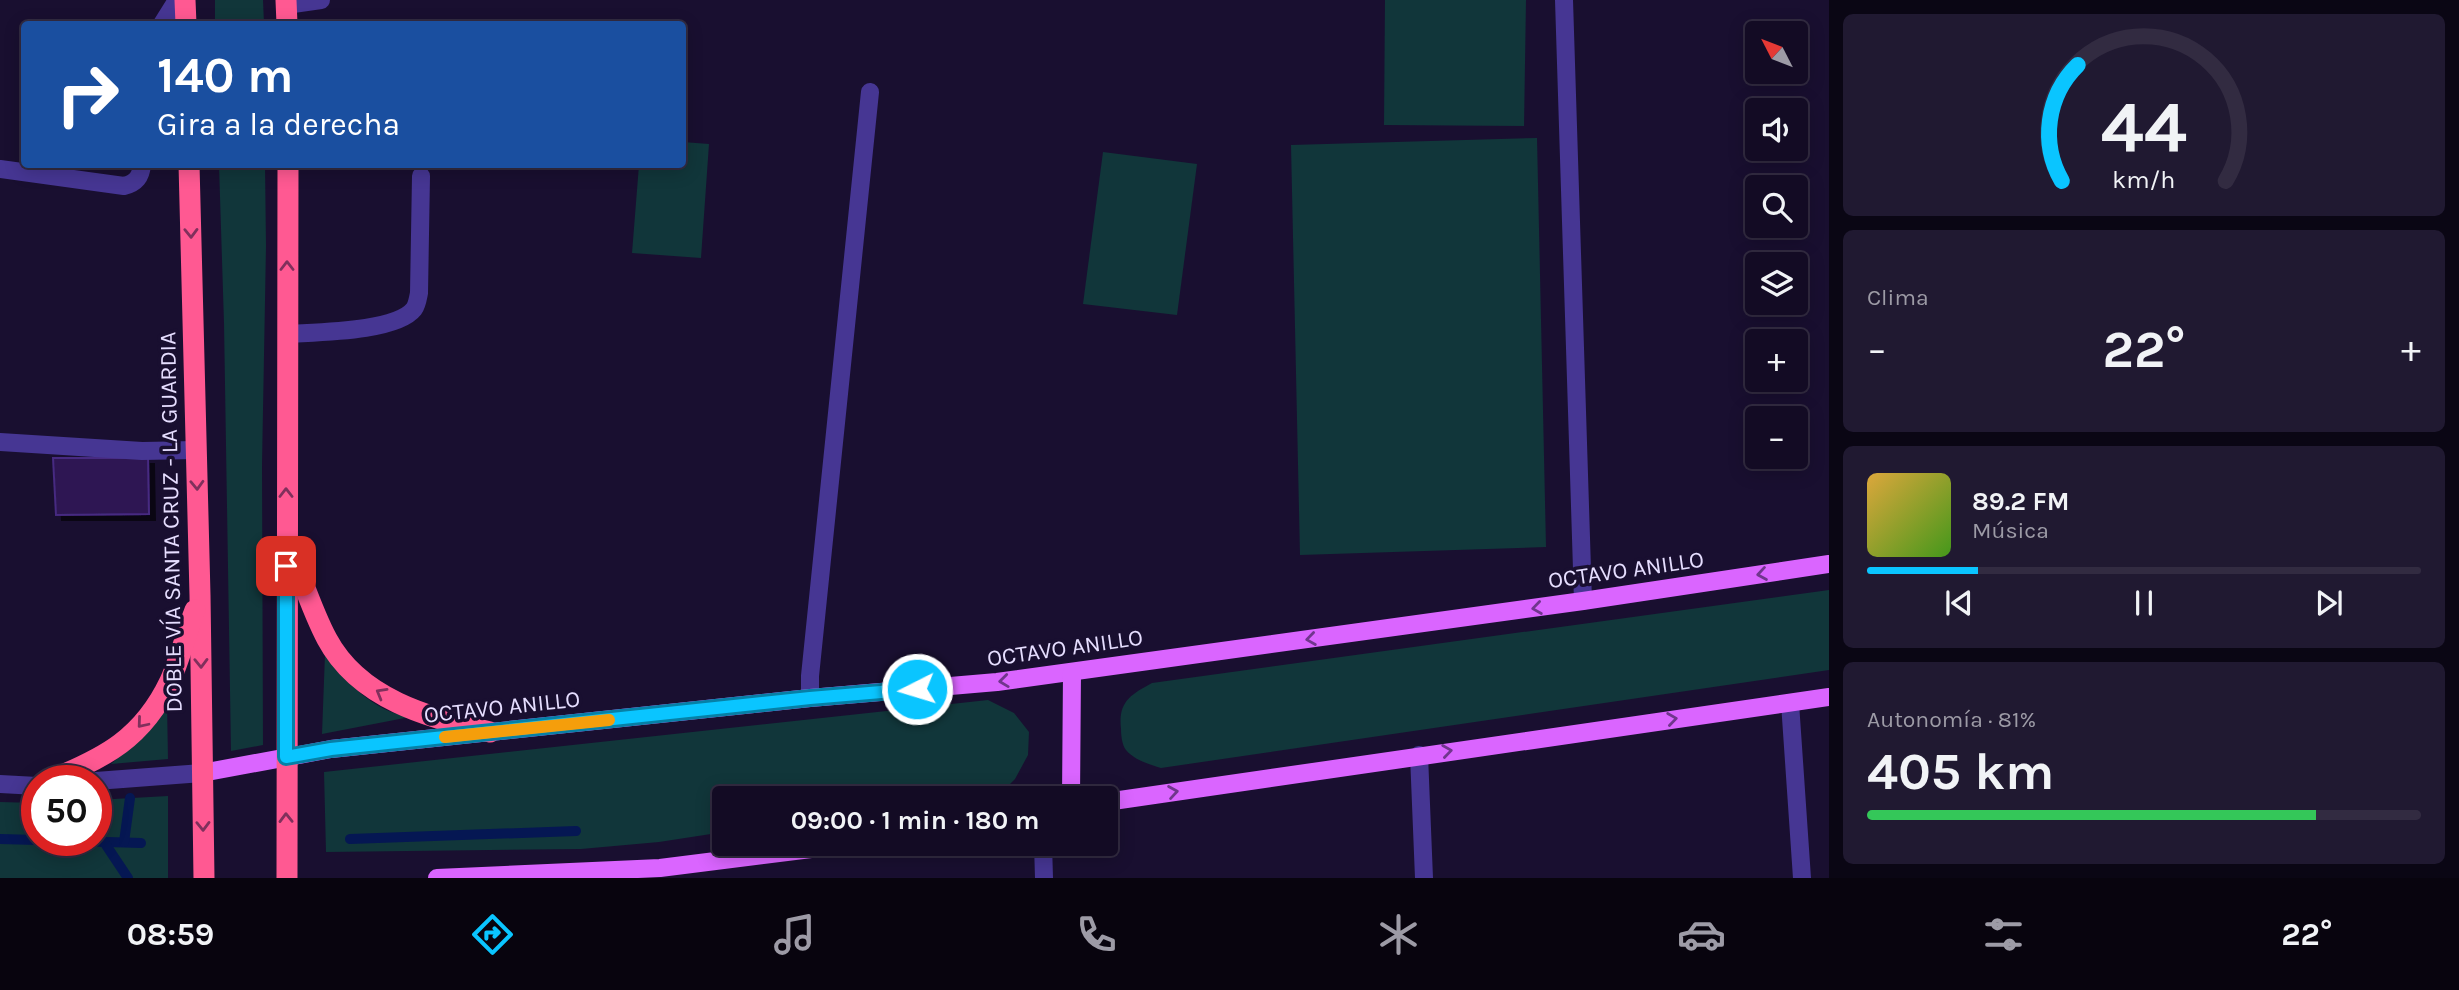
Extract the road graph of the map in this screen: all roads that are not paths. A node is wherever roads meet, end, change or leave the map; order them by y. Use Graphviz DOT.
graph roads {
  1 [pos="177,0"];
  2 [pos="185,0"];
  3 [pos="321,0"];
  4 [pos="1564,0"];
  5 [pos="286,10"];
  6 [pos="164,21"];
  7 [pos="186,21"];
  8 [pos="870,92"];
  9 [pos="142,168"];
  10 [pos="189,168"];
  11 [pos="288,168"];
  12 [pos="0,169"];
  13 [pos="421,176"];
  14 [pos="287,334"];
  15 [pos="0,442"];
  16 [pos="196,450"];
  17 [pos="286,540"];
  18 [pos="1829,564"];
  19 [pos="200,595"];
  20 [pos="1583,601"];
  21 [pos="1072,672"];
  22 [pos="1829,697"];
  23 [pos="810,698"];
  24 [pos="1790,703"];
  25 [pos="490,732"];
  26 [pos="1419,755"];
  27 [pos="286,757"];
  28 [pos="83,765"];
  29 [pos="202,773"];
  30 [pos="112,780"];
  31 [pos="0,784"];
  32 [pos="21,785"];
  33 [pos="1071,786"];
  34 [pos="1118,800"];
  35 [pos="772,856"];
  36 [pos="1043,856"];
  37 [pos="660,873"];
  38 [pos="204,878"];
  39 [pos="287,878"];
  40 [pos="438,878"];
  41 [pos="1044,878"];
  42 [pos="1423,878"];
  43 [pos="1802,878"];
  1 -- 6 [label="street"];
  2 -- 7 [label="highway"];
  3 -- 5 [label="street"];
  4 -- 20 [label="street"];
  8 -- 23 [label="street"];
  9 -- 12 [label="street"];
  10 -- 16 [label="highway, DOBLE VÍA SANTA CRUZ - LA GUARDIA, one-way"];
  14 -- 11 [label="highway, one-way"];
  13 -- 14 [label="street"];
  17 -- 14 [label="highway, one-way"];
  15 -- 16 [label="street"];
  16 -- 19 [label="highway, DOBLE VÍA SANTA CRUZ - LA GUARDIA, one-way"];
  25 -- 17 [label="highway, one-way"];
  17 -- 27 [label="highway"];
  18 -- 20 [label="main road, OCTAVO ANILLO, one-way"];
  19 -- 28 [label="highway, one-way"];
  19 -- 29 [label="highway, DOBLE VÍA SANTA CRUZ - LA GUARDIA, one-way"];
  20 -- 21 [label="main road, OCTAVO ANILLO, one-way"];
  21 -- 23 [label="main road, OCTAVO ANILLO, one-way"];
  21 -- 33 [label="main road"];
  22 -- 24 [label="main road"];
  23 -- 25 [label="main road, OCTAVO ANILLO"];
  26 -- 24 [label="main road, one-way"];
  24 -- 43 [label="street"];
  25 -- 27 [label="main road, OCTAVO ANILLO"];
  34 -- 26 [label="main road, one-way"];
  26 -- 42 [label="street"];
  27 -- 29 [label="main road, OCTAVO ANILLO"];
  39 -- 27 [label="highway, one-way"];
  29 -- 30 [label="street, OCTAVO ANILLO"];
  29 -- 38 [label="highway, DOBLE VÍA SANTA CRUZ - LA GUARDIA, one-way"];
  31 -- 32 [label="street"];
  35 -- 37 [label="main road"];
  36 -- 41 [label="street"];
  37 -- 40 [label="main road"];
}
